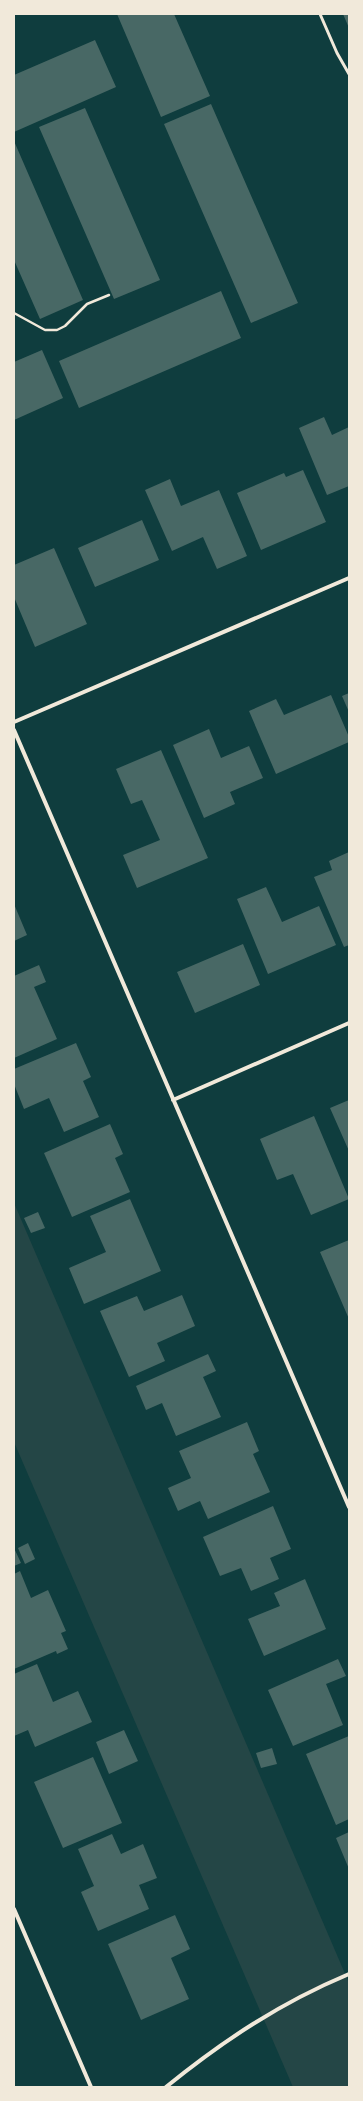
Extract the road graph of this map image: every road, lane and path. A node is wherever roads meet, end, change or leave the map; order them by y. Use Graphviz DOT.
graph roads {
  1 [pos="320,14"];
  2 [pos="349,74"];
  3 [pos="109,295"];
  4 [pos="14,313"];
  5 [pos="349,578"];
  6 [pos="14,722"];
  7 [pos="14,730"];
  8 [pos="349,1023"];
  9 [pos="173,1100"];
  10 [pos="349,1507"];
  11 [pos="14,1909"];
  12 [pos="349,1974"];
  13 [pos="91,2087"];
  14 [pos="166,2087"];
  1 -- 2 [label="lane"];
  3 -- 4 [label="path"];
  5 -- 6 [label="street"];
  7 -- 9 [label="street"];
  8 -- 9 [label="street"];
  9 -- 10 [label="street"];
  11 -- 13 [label="street"];
  12 -- 14 [label="street"];
}
